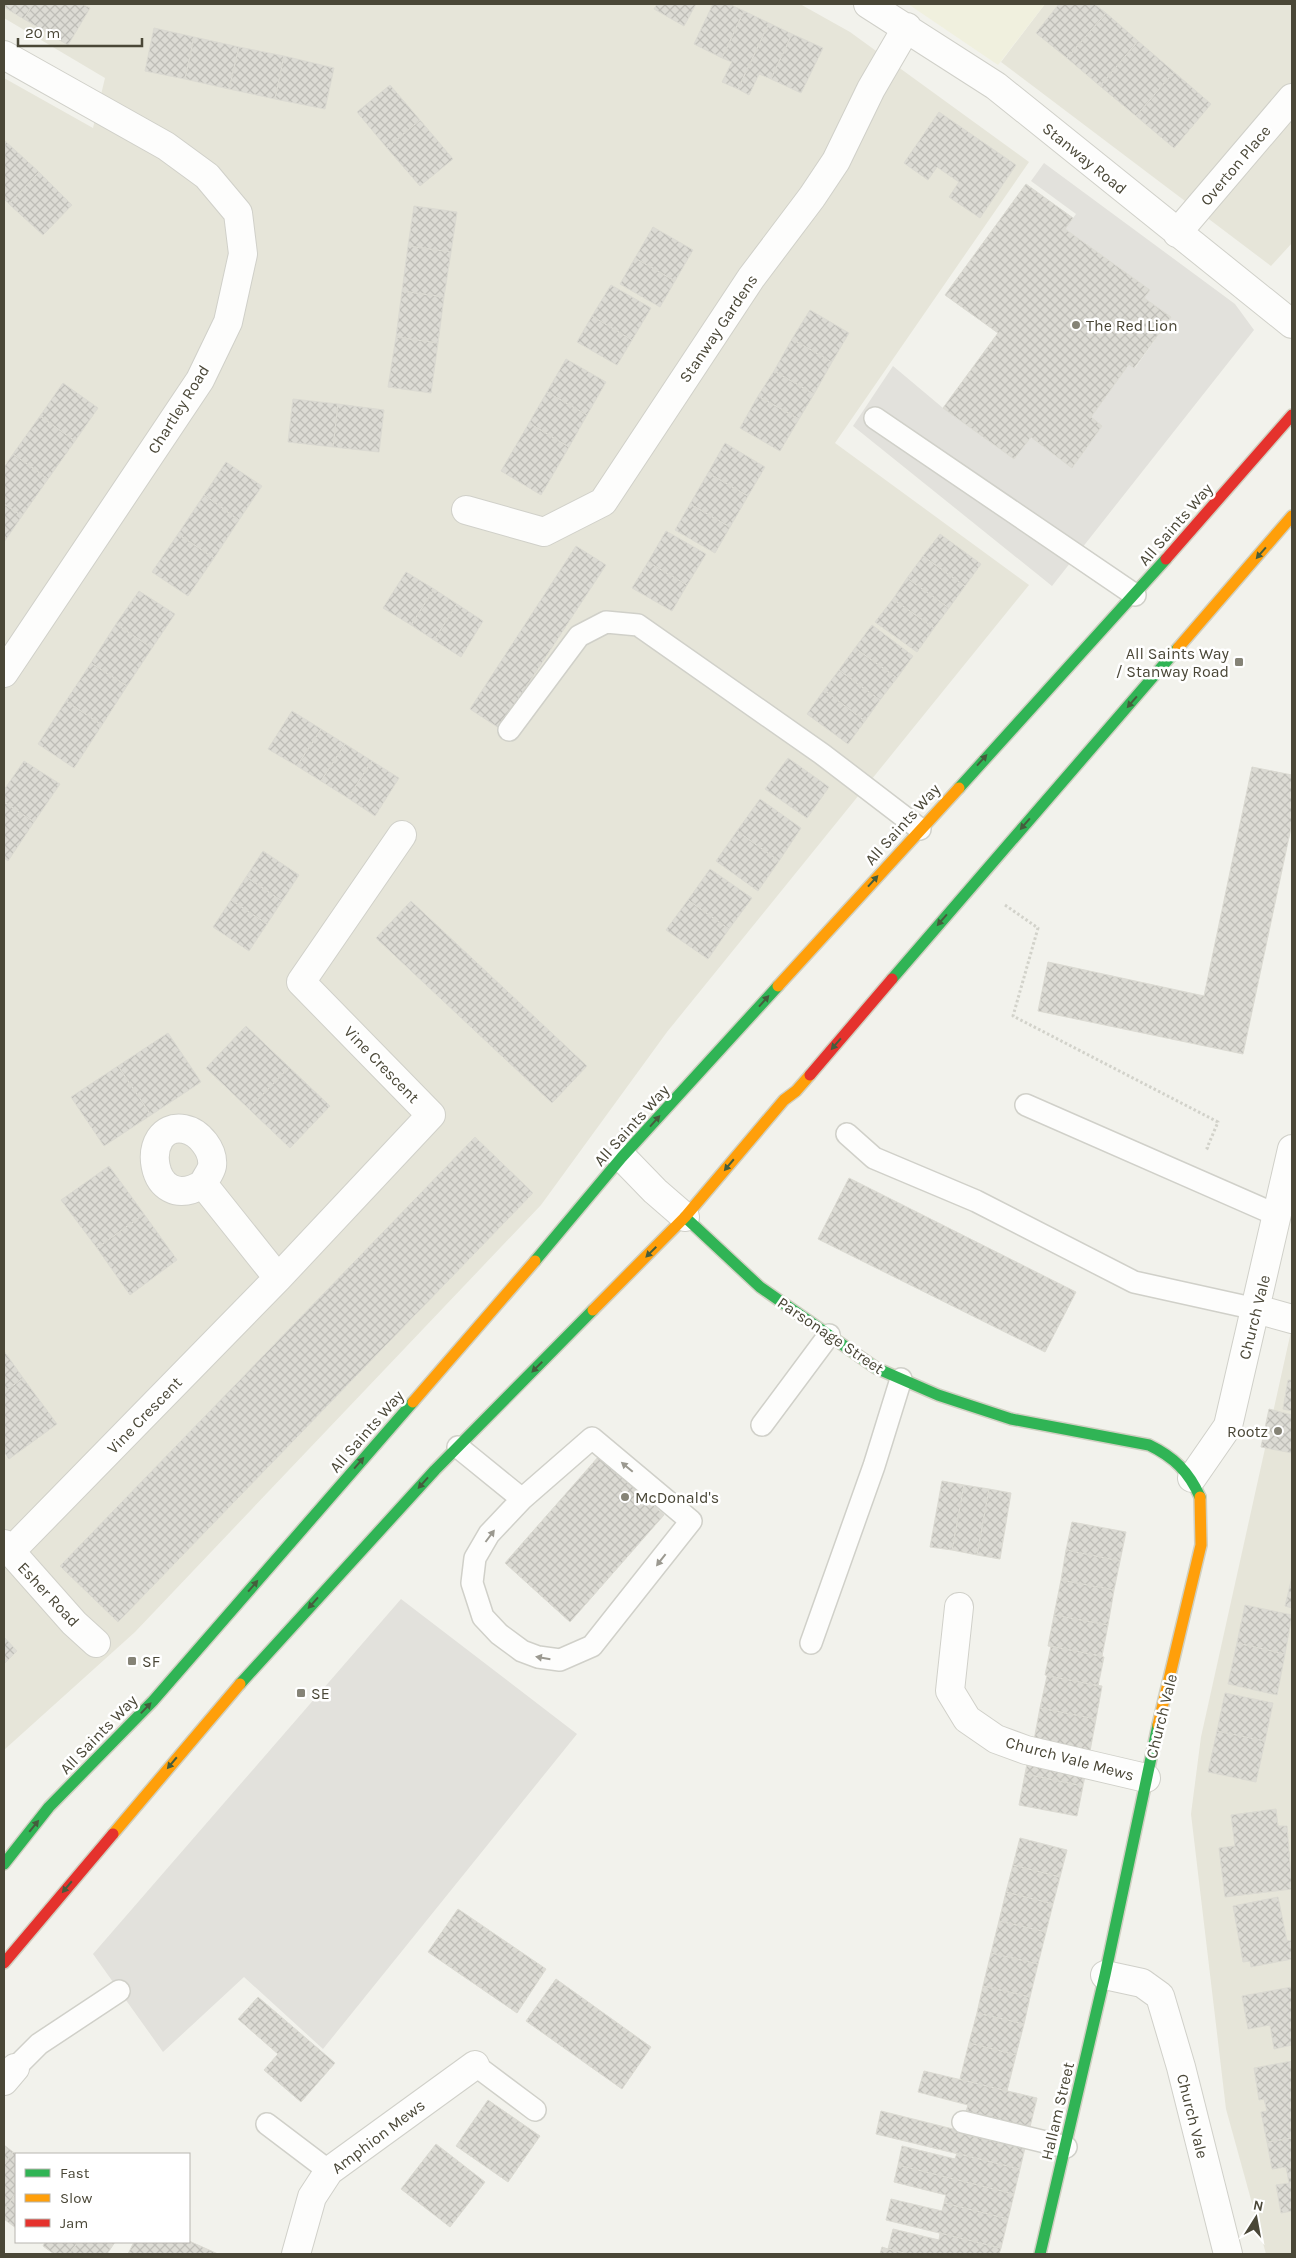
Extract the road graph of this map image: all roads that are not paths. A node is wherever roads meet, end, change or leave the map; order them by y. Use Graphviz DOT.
graph roads {
  1 [pos="868,4"];
  2 [pos="907,27"];
  3 [pos="4,55"];
  4 [pos="1292,98"];
  5 [pos="1177,233"];
  6 [pos="1292,324"];
  7 [pos="1292,415"];
  8 [pos="875,418"];
  9 [pos="466,510"];
  10 [pos="1292,516"];
  11 [pos="1135,595"];
  12 [pos="4,673"];
  13 [pos="509,730"];
  14 [pos="920,829"];
  15 [pos="402,835"];
  16 [pos="1026,1105"];
  17 [pos="847,1134"];
  18 [pos="1292,1149"];
  19 [pos="622,1157"];
  20 [pos="203,1184"];
  21 [pos="1278,1216"];
  22 [pos="685,1217"];
  23 [pos="278,1278"];
  24 [pos="1256,1309"];
  25 [pos="1292,1319"];
  26 [pos="829,1335"];
  27 [pos="901,1379"];
  28 [pos="762,1425"];
  29 [pos="458,1447"];
  30 [pos="1192,1478"];
  31 [pos="522,1499"];
  32 [pos="7,1548"];
  33 [pos="959,1607"];
  34 [pos="96,1643"];
  35 [pos="812,1643"];
  36 [pos="1146,1778"];
  37 [pos="4,1864"];
  38 [pos="4,1963"];
  39 [pos="1105,1974"];
  40 [pos="119,1991"];
  41 [pos="475,2065"];
  42 [pos="9,2074"];
  43 [pos="535,2110"];
  44 [pos="963,2122"];
  45 [pos="268,2124"];
  46 [pos="1066,2147"];
  47 [pos="329,2171"];
  48 [pos="296,2254"];
  49 [pos="1040,2254"];
  50 [pos="1228,2254"];
  1 -- 2 [label="street, Stanway Road"];
  2 -- 5 [label="street, Stanway Road"];
  2 -- 9 [label="street, Stanway Gardens"];
  3 -- 12 [label="street, Chartley Road"];
  4 -- 5 [label="street, Overton Place"];
  5 -- 6 [label="street, Stanway Road"];
  7 -- 11 [label="main road, All Saints Way"];
  8 -- 11 [label="lane"];
  10 -- 22 [label="main road, one-way"];
  14 -- 11 [label="main road, All Saints Way, one-way"];
  13 -- 14 [label="lane"];
  19 -- 14 [label="main road, All Saints Way, one-way"];
  15 -- 23 [label="street, Vine Crescent"];
  16 -- 21 [label="lane"];
  17 -- 24 [label="lane"];
  18 -- 21 [label="street, Church Vale"];
  19 -- 22 [label="street, Parsonage Street"];
  37 -- 19 [label="main road, All Saints Way, one-way"];
  20 -- 23 [label="street"];
  21 -- 24 [label="street, Church Vale"];
  22 -- 26 [label="main road, Parsonage Street"];
  22 -- 29 [label="main road, one-way"];
  23 -- 32 [label="street, Vine Crescent"];
  24 -- 25 [label="street"];
  24 -- 30 [label="street, Church Vale"];
  26 -- 27 [label="main road, Parsonage Street"];
  26 -- 28 [label="lane"];
  27 -- 30 [label="main road, Parsonage Street"];
  27 -- 35 [label="lane"];
  29 -- 31 [label="lane"];
  29 -- 38 [label="main road, one-way"];
  30 -- 36 [label="main road, Church Vale"];
  31 -- 31 [label="lane"];
  32 -- 34 [label="street, Esher Road"];
  33 -- 36 [label="street, Church Vale Mews"];
  36 -- 39 [label="main road, Church Vale"];
  39 -- 46 [label="main road, Hallam Street"];
  39 -- 50 [label="street, Church Vale"];
  40 -- 42 [label="lane"];
  41 -- 43 [label="lane"];
  41 -- 47 [label="street, Amphion Mews"];
  44 -- 46 [label="lane"];
  45 -- 47 [label="lane"];
  46 -- 49 [label="main road, Hallam Street"];
  47 -- 48 [label="street, Amphion Mews"];
}
